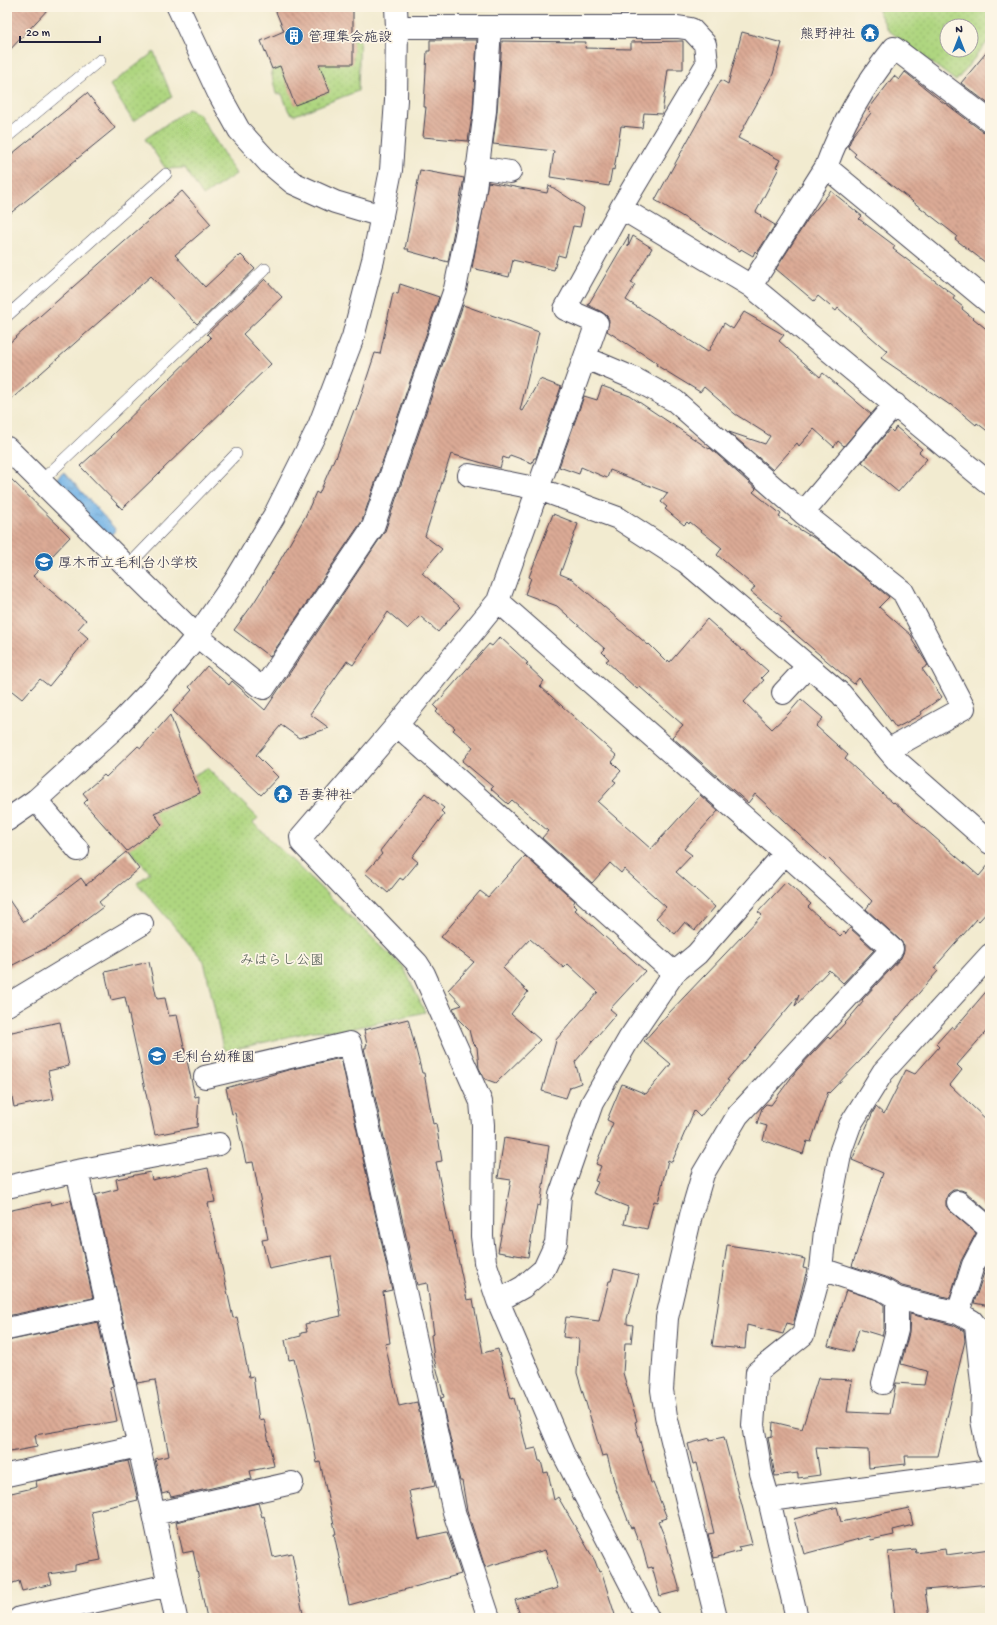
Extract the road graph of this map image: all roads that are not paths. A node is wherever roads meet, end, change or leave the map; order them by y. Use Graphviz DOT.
graph roads {
  1 [pos="178,7"];
  2 [pos="396,17"];
  3 [pos="490,27"];
  4 [pos="100,60"];
  5 [pos="990,121"];
  6 [pos="7,137"];
  7 [pos="477,167"];
  8 [pos="826,167"];
  9 [pos="510,172"];
  10 [pos="166,174"];
  11 [pos="621,208"];
  12 [pos="382,216"];
  13 [pos="265,269"];
  14 [pos="750,286"];
  15 [pos="990,303"];
  16 [pos="7,316"];
  17 [pos="586,358"];
  18 [pos="895,404"];
  19 [pos="7,448"];
  20 [pos="236,454"];
  21 [pos="469,475"];
  22 [pos="41,481"];
  23 [pos="990,484"];
  24 [pos="539,489"];
  25 [pos="803,513"];
  26 [pos="128,566"];
  27 [pos="498,601"];
  28 [pos="197,636"];
  29 [pos="808,666"];
  30 [pos="783,693"];
  31 [pos="397,725"];
  32 [pos="888,750"];
  33 [pos="36,800"];
  34 [pos="7,820"];
  35 [pos="990,843"];
  36 [pos="78,850"];
  37 [pos="785,853"];
  38 [pos="142,924"];
  39 [pos="990,955"];
  40 [pos="674,972"];
  41 [pos="7,1005"];
  42 [pos="205,1077"];
  43 [pos="219,1144"];
  44 [pos="77,1171"];
  45 [pos="7,1187"];
  46 [pos="958,1202"];
  47 [pos="990,1229"];
  48 [pos="990,1233"];
  49 [pos="821,1268"];
  50 [pos="897,1298"];
  51 [pos="498,1301"];
  52 [pos="108,1307"];
  53 [pos="958,1313"];
  54 [pos="7,1329"];
  55 [pos="883,1383"];
  56 [pos="138,1446"];
  57 [pos="990,1469"];
  58 [pos="7,1475"];
  59 [pos="292,1483"];
  60 [pos="769,1500"];
  61 [pos="154,1514"];
  62 [pos="169,1585"];
  63 [pos="20,1618"];
  64 [pos="176,1618"];
  65 [pos="489,1618"];
  66 [pos="648,1618"];
  67 [pos="716,1618"];
  68 [pos="797,1618"];
  1 -- 12 [label="street"];
  2 -- 3 [label="street"];
  2 -- 12 [label="street"];
  3 -- 7 [label="street"];
  3 -- 11 [label="street"];
  4 -- 6 [label="lane"];
  5 -- 8 [label="street"];
  7 -- 9 [label="street"];
  7 -- 28 [label="street"];
  8 -- 14 [label="street"];
  8 -- 15 [label="street"];
  10 -- 16 [label="lane"];
  11 -- 14 [label="street"];
  11 -- 17 [label="street"];
  12 -- 28 [label="street"];
  13 -- 22 [label="lane"];
  14 -- 18 [label="street"];
  17 -- 24 [label="street"];
  17 -- 25 [label="street"];
  18 -- 23 [label="street"];
  18 -- 25 [label="street"];
  19 -- 22 [label="street"];
  20 -- 26 [label="lane"];
  21 -- 24 [label="street"];
  22 -- 26 [label="street"];
  24 -- 27 [label="street"];
  24 -- 29 [label="street"];
  25 -- 32 [label="street"];
  26 -- 28 [label="street"];
  27 -- 31 [label="street"];
  27 -- 37 [label="street"];
  28 -- 33 [label="street"];
  29 -- 30 [label="street"];
  29 -- 32 [label="street"];
  31 -- 40 [label="street"];
  31 -- 51 [label="street"];
  32 -- 35 [label="street"];
  33 -- 34 [label="street"];
  33 -- 36 [label="street"];
  37 -- 40 [label="street"];
  37 -- 67 [label="street"];
  38 -- 41 [label="street"];
  39 -- 49 [label="street"];
  40 -- 51 [label="street"];
  42 -- 65 [label="street"];
  43 -- 44 [label="street"];
  44 -- 45 [label="street"];
  44 -- 52 [label="street"];
  46 -- 47 [label="street"];
  48 -- 53 [label="street"];
  49 -- 50 [label="street"];
  49 -- 60 [label="street"];
  50 -- 53 [label="street"];
  50 -- 55 [label="street"];
  51 -- 66 [label="street"];
  52 -- 54 [label="street"];
  52 -- 56 [label="street"];
  53 -- 57 [label="street"];
  56 -- 58 [label="street"];
  56 -- 61 [label="street"];
  57 -- 60 [label="street"];
  59 -- 61 [label="street"];
  60 -- 68 [label="street"];
  61 -- 62 [label="street"];
  62 -- 63 [label="street"];
  62 -- 64 [label="street"];
}
